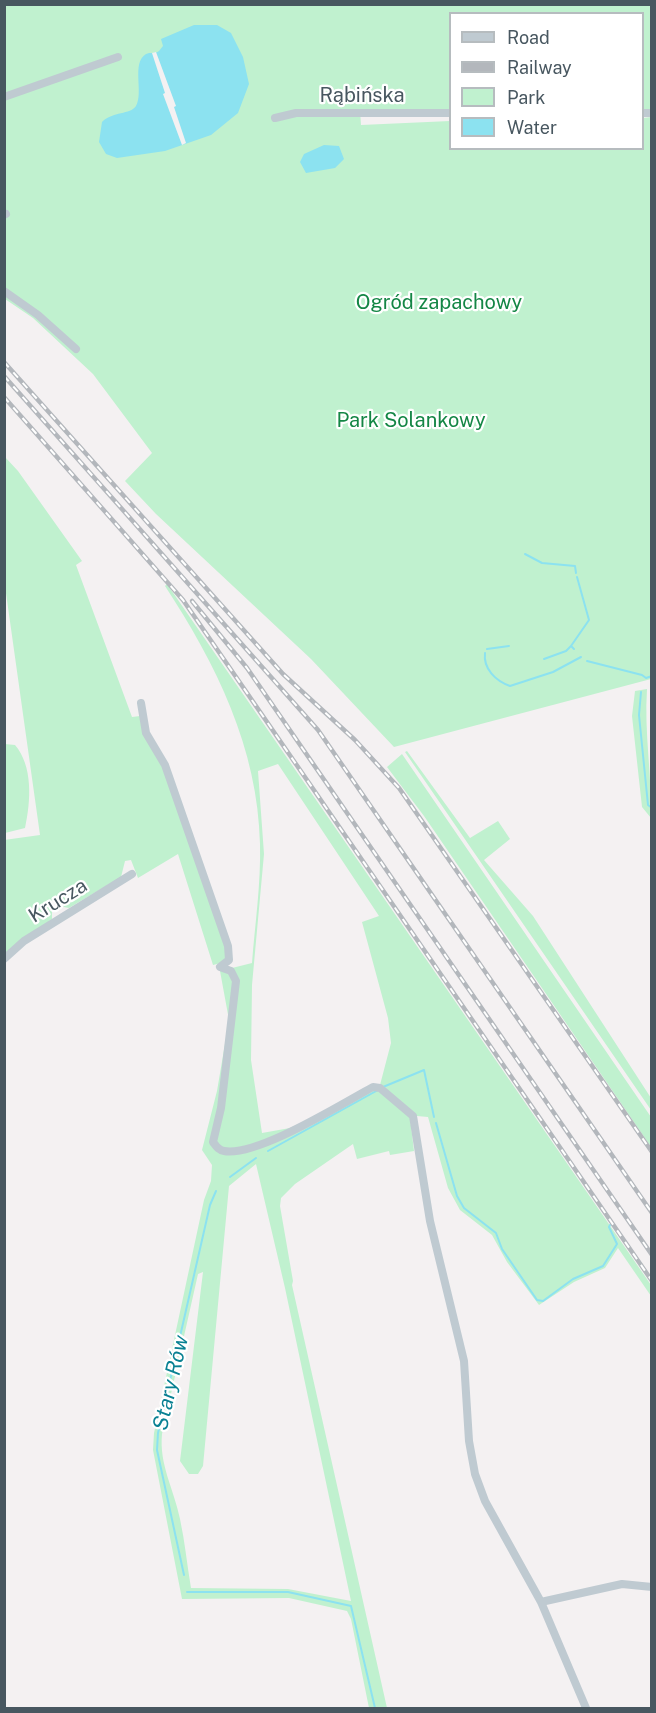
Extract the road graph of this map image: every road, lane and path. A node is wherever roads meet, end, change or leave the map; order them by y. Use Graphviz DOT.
graph roads {
  1 [pos="118,57"];
  2 [pos="4,97"];
  3 [pos="449,113"];
  4 [pos="275,118"];
  5 [pos="4,291"];
  6 [pos="76,349"];
  7 [pos="141,703"];
  8 [pos="132,874"];
  9 [pos="4,959"];
  10 [pos="651,1587"];
  11 [pos="541,1602"];
  12 [pos="586,1708"];
  1 -- 2 [label="street"];
  3 -- 4 [label="street, Rąbińska"];
  5 -- 6 [label="street"];
  7 -- 11 [label="street"];
  8 -- 9 [label="street, Krucza"];
  10 -- 11 [label="street"];
  11 -- 12 [label="street"];
}
